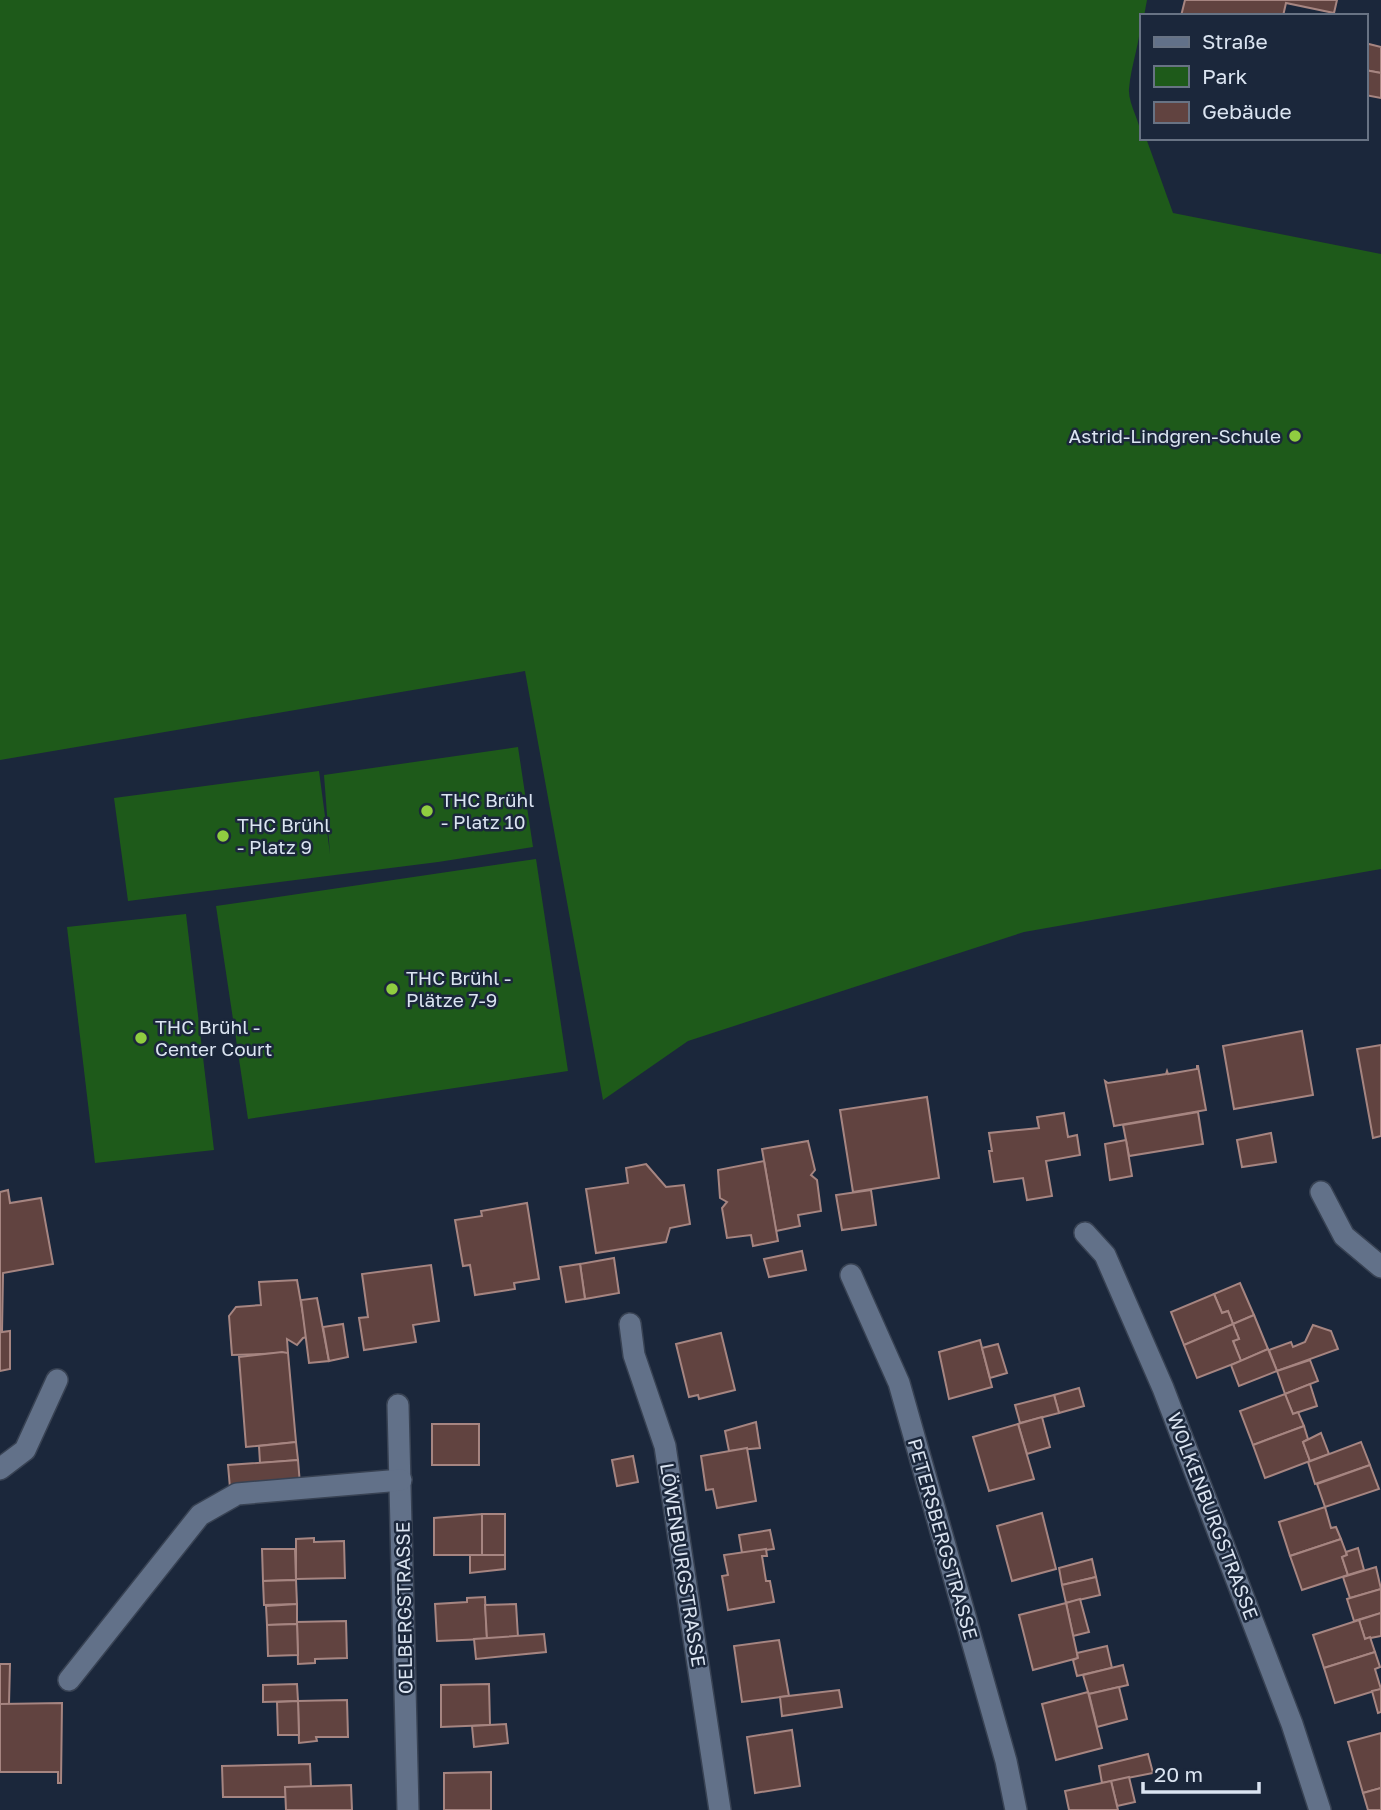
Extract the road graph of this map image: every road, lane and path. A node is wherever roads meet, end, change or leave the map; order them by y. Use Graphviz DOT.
graph roads {
  1 [pos="1321,1192"];
  2 [pos="1085,1233"];
  3 [pos="1381,1267"];
  4 [pos="851,1275"];
  5 [pos="630,1324"];
  6 [pos="57,1380"];
  7 [pos="398,1405"];
  8 [pos="0,1469"];
  9 [pos="401,1480"];
  10 [pos="69,1680"];
  11 [pos="408,1810"];
  12 [pos="720,1810"];
  13 [pos="1016,1810"];
  14 [pos="1320,1810"];
  1 -- 3 [label="street"];
  2 -- 14 [label="street, WOLKENBURGSTRASSE"];
  4 -- 13 [label="street, PETERSBERGSTRASSE"];
  5 -- 12 [label="street, LÖWENBURGSTRASSE"];
  6 -- 8 [label="street"];
  7 -- 9 [label="street, OELBERGSTRASSE"];
  9 -- 10 [label="street"];
  9 -- 11 [label="street, OELBERGSTRASSE"];
}
